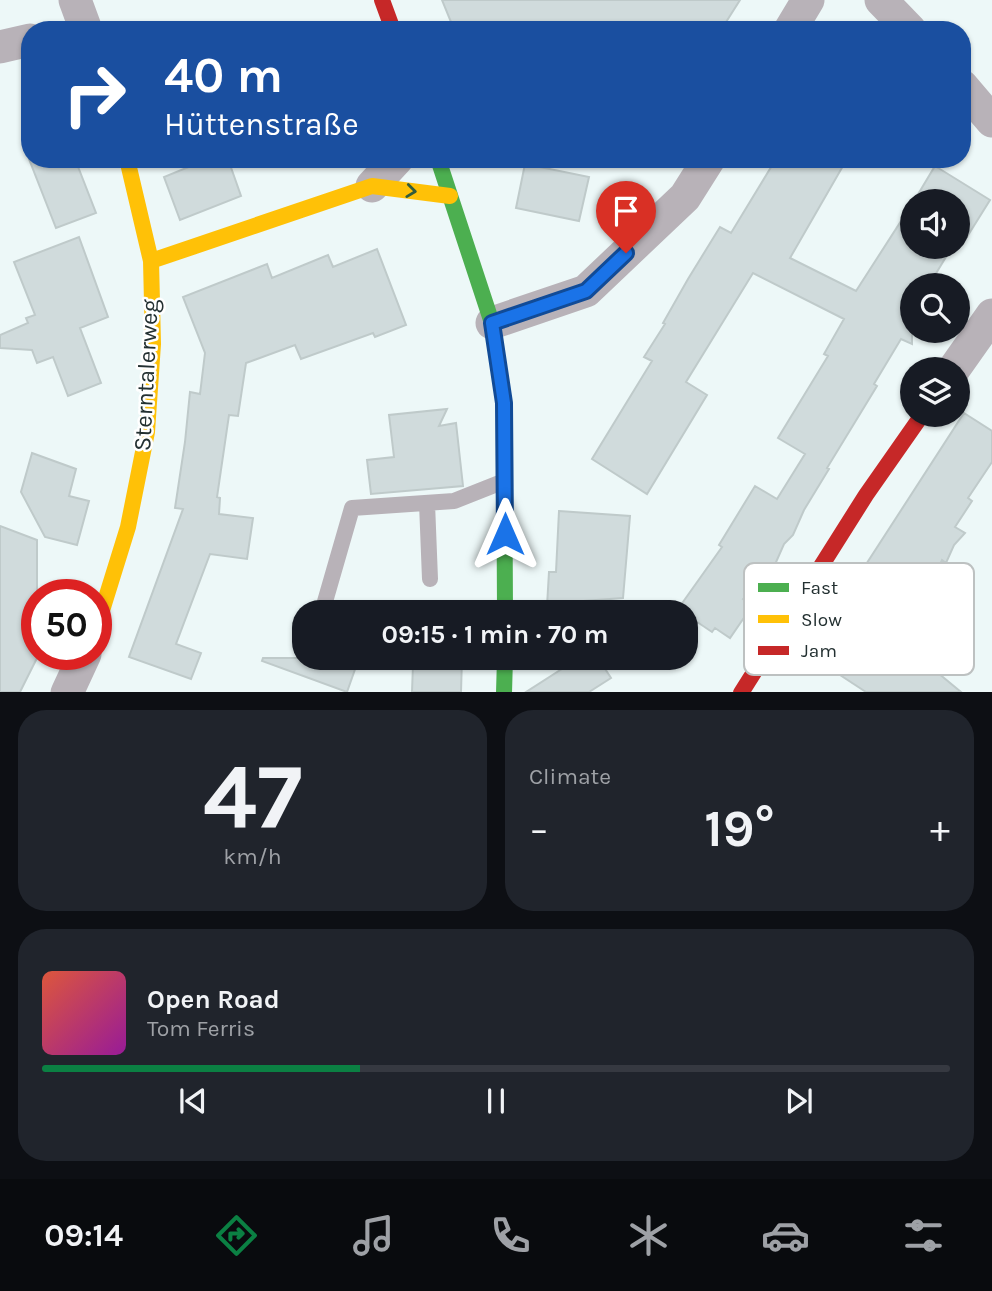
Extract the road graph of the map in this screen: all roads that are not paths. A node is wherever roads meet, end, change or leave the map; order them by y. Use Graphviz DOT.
graph roads {
  1 [pos="382,0"];
  2 [pos="808,0"];
  3 [pos="881,0"];
  4 [pos="390,21"];
  5 [pos="795,21"];
  6 [pos="901,21"];
  7 [pos="21,42"];
  8 [pos="0,47"];
  9 [pos="971,96"];
  10 [pos="992,121"];
  11 [pos="129,168"];
  12 [pos="389,168"];
  13 [pos="441,168"];
  14 [pos="703,168"];
  15 [pos="372,186"];
  16 [pos="450,196"];
  17 [pos="150,261"];
  18 [pos="992,315"];
  19 [pos="492,323"];
  20 [pos="962,357"];
  21 [pos="914,427"];
  22 [pos="505,481"];
  23 [pos="427,503"];
  24 [pos="823,563"];
  25 [pos="112,579"];
  26 [pos="430,579"];
  27 [pos="325,600"];
  28 [pos="505,600"];
  29 [pos="77,670"];
  30 [pos="504,670"];
  31 [pos="752,675"];
  32 [pos="67,692"];
  33 [pos="503,692"];
  34 [pos="741,692"];
  1 -- 4 [label="street"];
  2 -- 5 [label="street"];
  3 -- 6 [label="street"];
  7 -- 8 [label="street"];
  9 -- 10 [label="street"];
  11 -- 17 [label="street, Sterntalerweg"];
  12 -- 15 [label="street"];
  13 -- 16 [label="street"];
  14 -- 19 [label="street"];
  15 -- 16 [label="street, one-way"];
  15 -- 17 [label="street"];
  16 -- 19 [label="street"];
  17 -- 25 [label="street, Sterntalerweg"];
  18 -- 20 [label="street"];
  19 -- 22 [label="street"];
  21 -- 24 [label="street"];
  22 -- 23 [label="lane"];
  22 -- 28 [label="street"];
  23 -- 26 [label="lane"];
  23 -- 27 [label="lane"];
  29 -- 32 [label="street"];
  30 -- 33 [label="street"];
  31 -- 34 [label="street"];
}
